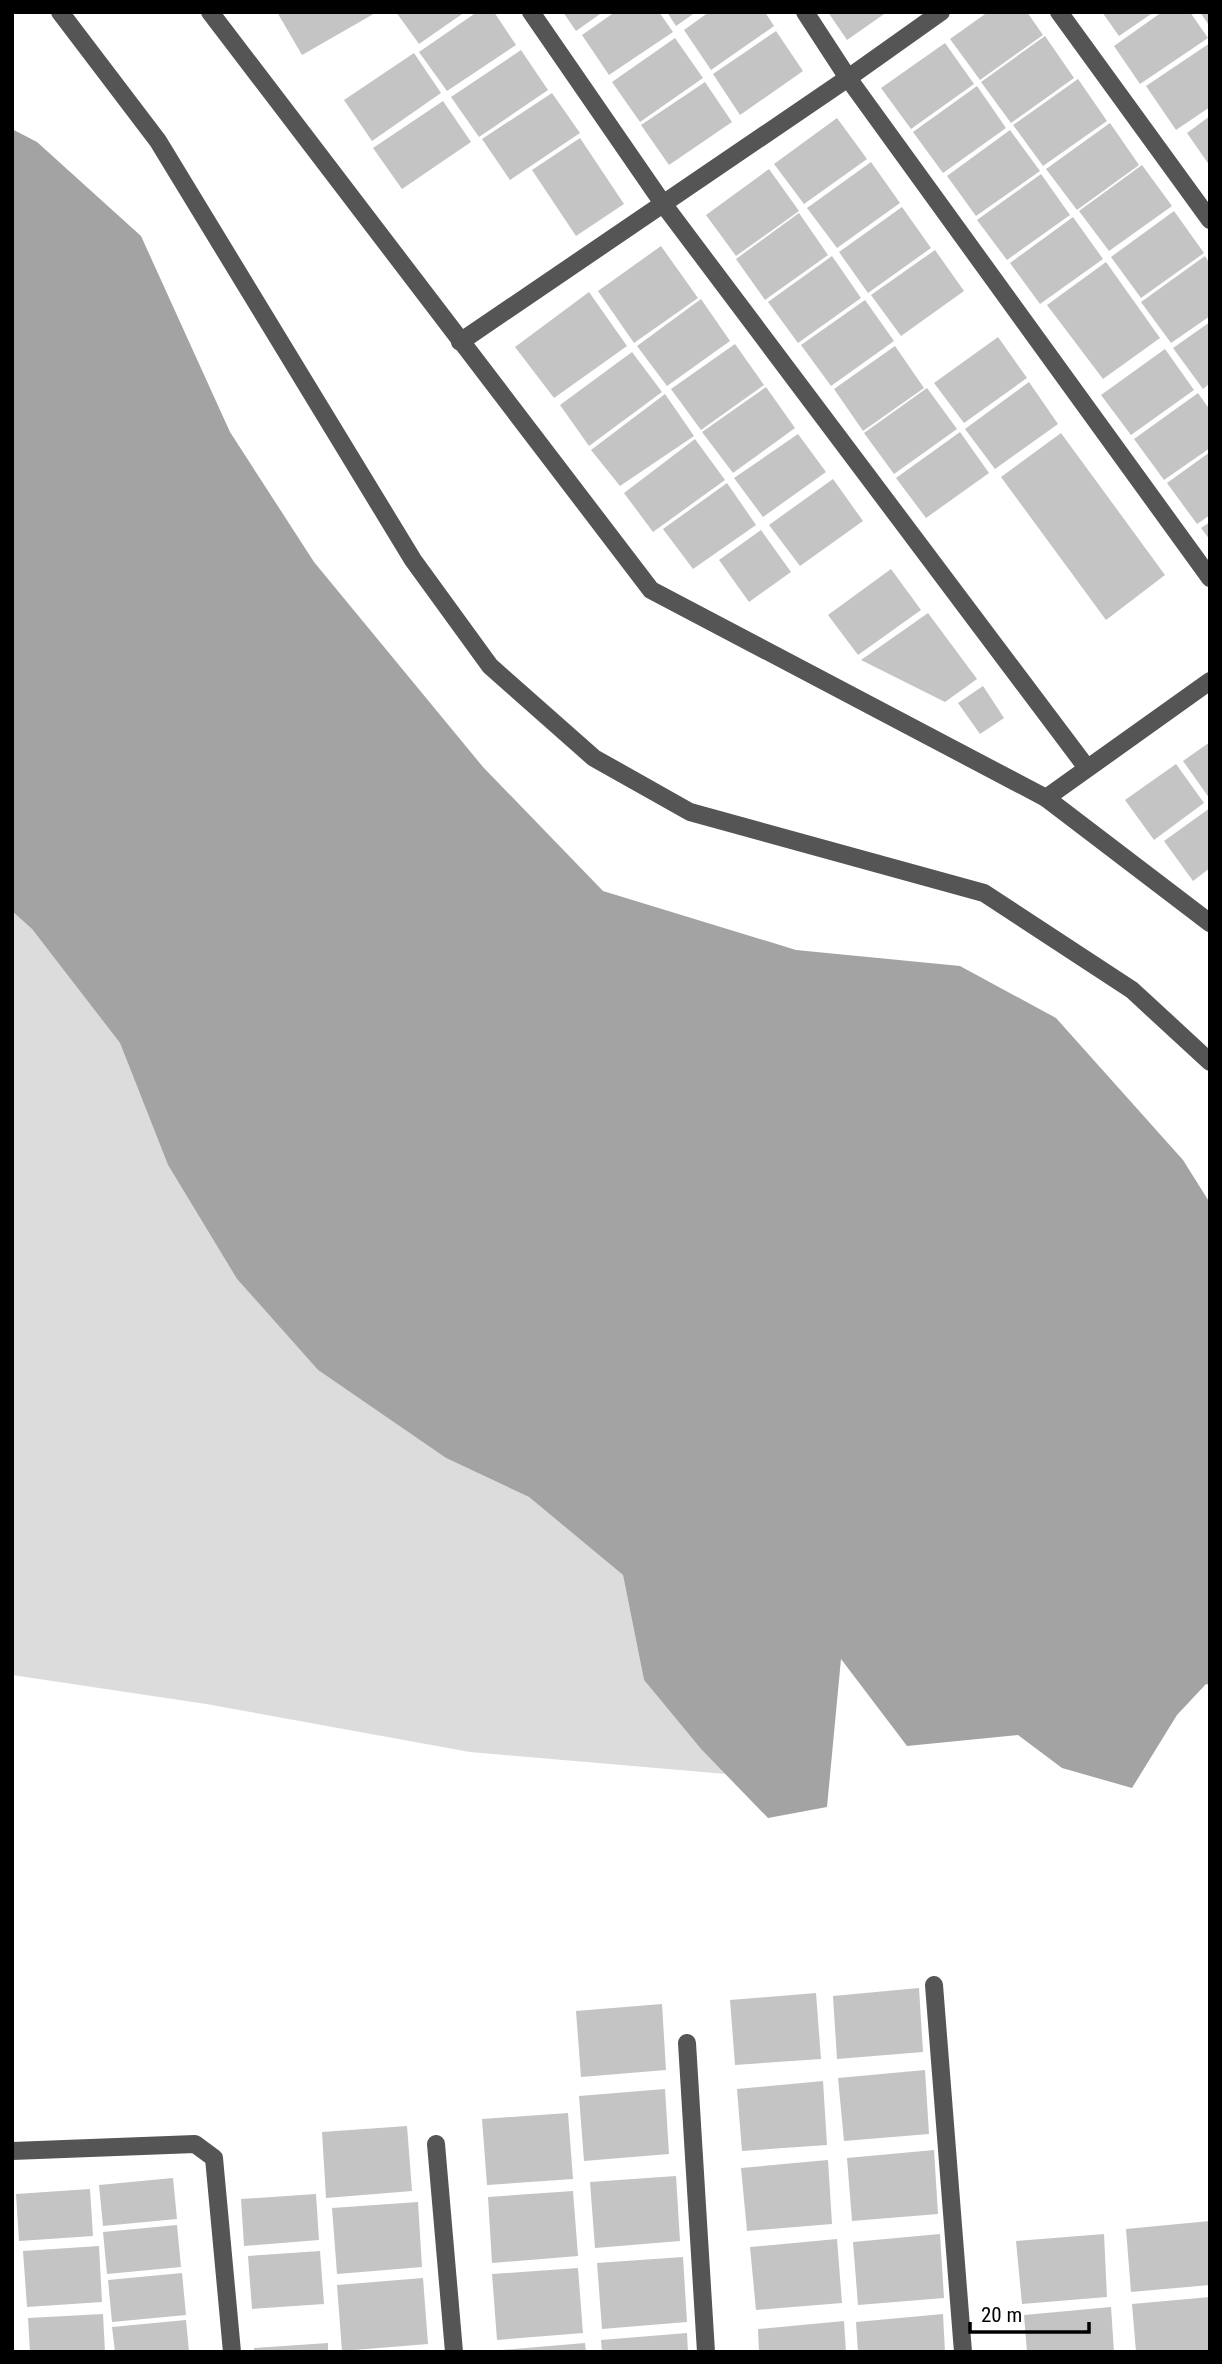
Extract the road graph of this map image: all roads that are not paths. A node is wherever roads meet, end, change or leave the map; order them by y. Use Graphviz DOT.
graph roads {
  1 [pos="60,12"];
  2 [pos="211,12"];
  3 [pos="531,12"];
  4 [pos="805,12"];
  5 [pos="942,12"];
  6 [pos="1059,12"];
  7 [pos="848,78"];
  8 [pos="664,205"];
  9 [pos="1210,220"];
  10 [pos="460,342"];
  11 [pos="1210,578"];
  12 [pos="1210,681"];
  13 [pos="1087,768"];
  14 [pos="1046,798"];
  15 [pos="1210,923"];
  16 [pos="1210,1062"];
  17 [pos="934,1985"];
  18 [pos="687,2043"];
  19 [pos="436,2144"];
  20 [pos="12,2151"];
  21 [pos="232,2352"];
  22 [pos="454,2352"];
  23 [pos="706,2352"];
  24 [pos="963,2352"];
  1 -- 16 [label="street"];
  2 -- 10 [label="street"];
  3 -- 8 [label="street"];
  4 -- 7 [label="street"];
  5 -- 7 [label="street"];
  6 -- 9 [label="street"];
  7 -- 8 [label="street"];
  7 -- 11 [label="street"];
  8 -- 10 [label="street"];
  8 -- 13 [label="street"];
  10 -- 14 [label="street"];
  12 -- 13 [label="street"];
  13 -- 14 [label="street"];
  14 -- 15 [label="street"];
  17 -- 24 [label="street"];
  18 -- 23 [label="street"];
  19 -- 22 [label="street"];
  20 -- 21 [label="street"];
}
